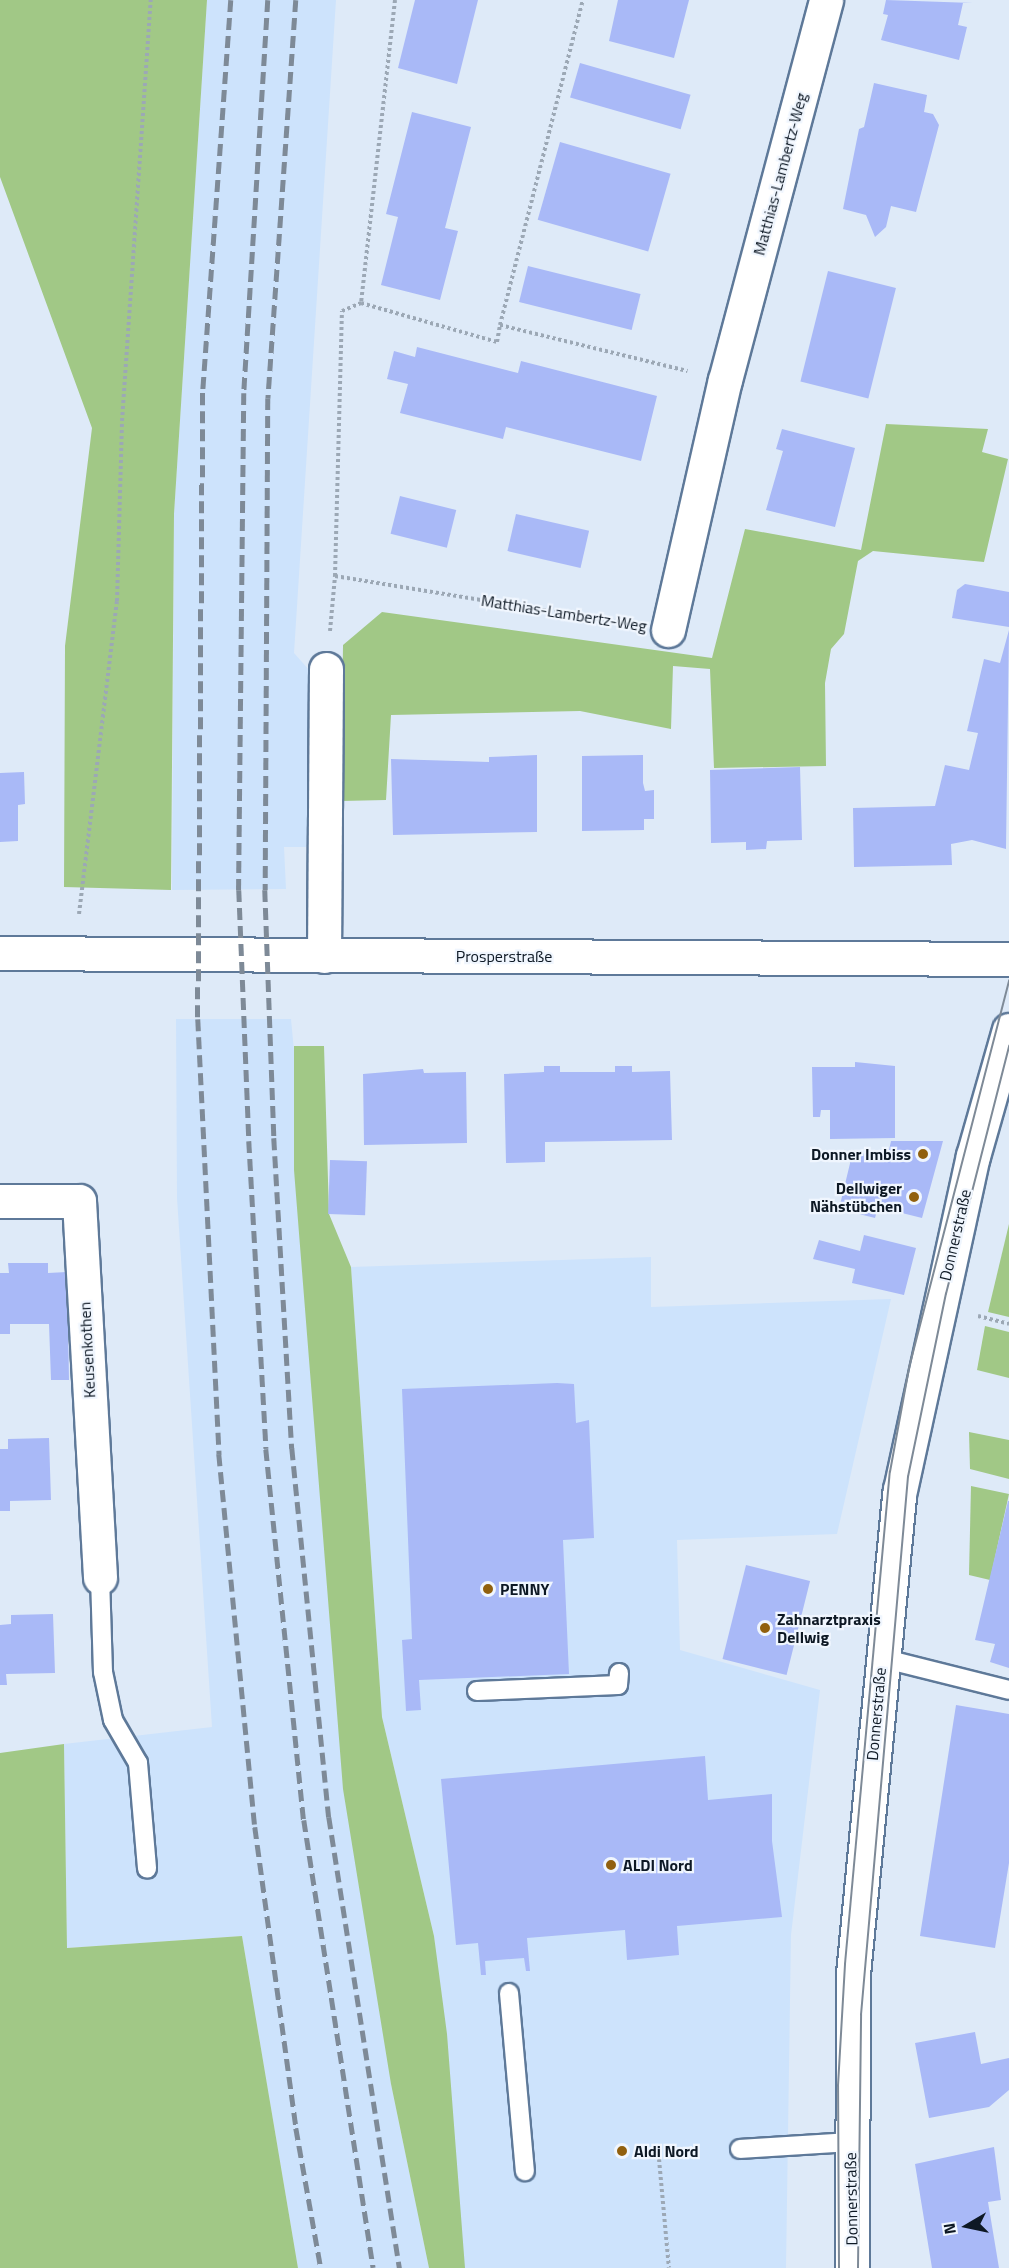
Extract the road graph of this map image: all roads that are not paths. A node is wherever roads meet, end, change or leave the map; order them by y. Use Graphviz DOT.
graph roads {
  1 [pos="826,0"];
  2 [pos="668,630"];
  3 [pos="326,669"];
  4 [pos="0,953"];
  5 [pos="324,956"];
  6 [pos="1009,959"];
  7 [pos="1009,1030"];
  8 [pos="0,1202"];
  9 [pos="99,1577"];
  10 [pos="881,1658"];
  11 [pos="619,1673"];
  12 [pos="1009,1690"];
  13 [pos="477,1691"];
  14 [pos="147,1869"];
  15 [pos="509,1993"];
  16 [pos="850,2142"];
  17 [pos="740,2149"];
  18 [pos="525,2171"];
  19 [pos="852,2268"];
  1 -- 2 [label="main road, Matthias-Lambertz-Weg"];
  3 -- 5 [label="main road"];
  4 -- 5 [label="main road, Prosperstraße"];
  5 -- 6 [label="main road, Prosperstraße"];
  7 -- 10 [label="main road, Donnerstraße"];
  8 -- 9 [label="main road, Keusenkothen"];
  9 -- 14 [label="lane"];
  10 -- 12 [label="lane"];
  10 -- 16 [label="main road, Donnerstraße"];
  11 -- 13 [label="lane"];
  15 -- 18 [label="lane"];
  16 -- 17 [label="lane"];
  16 -- 19 [label="main road, Donnerstraße"];
}
